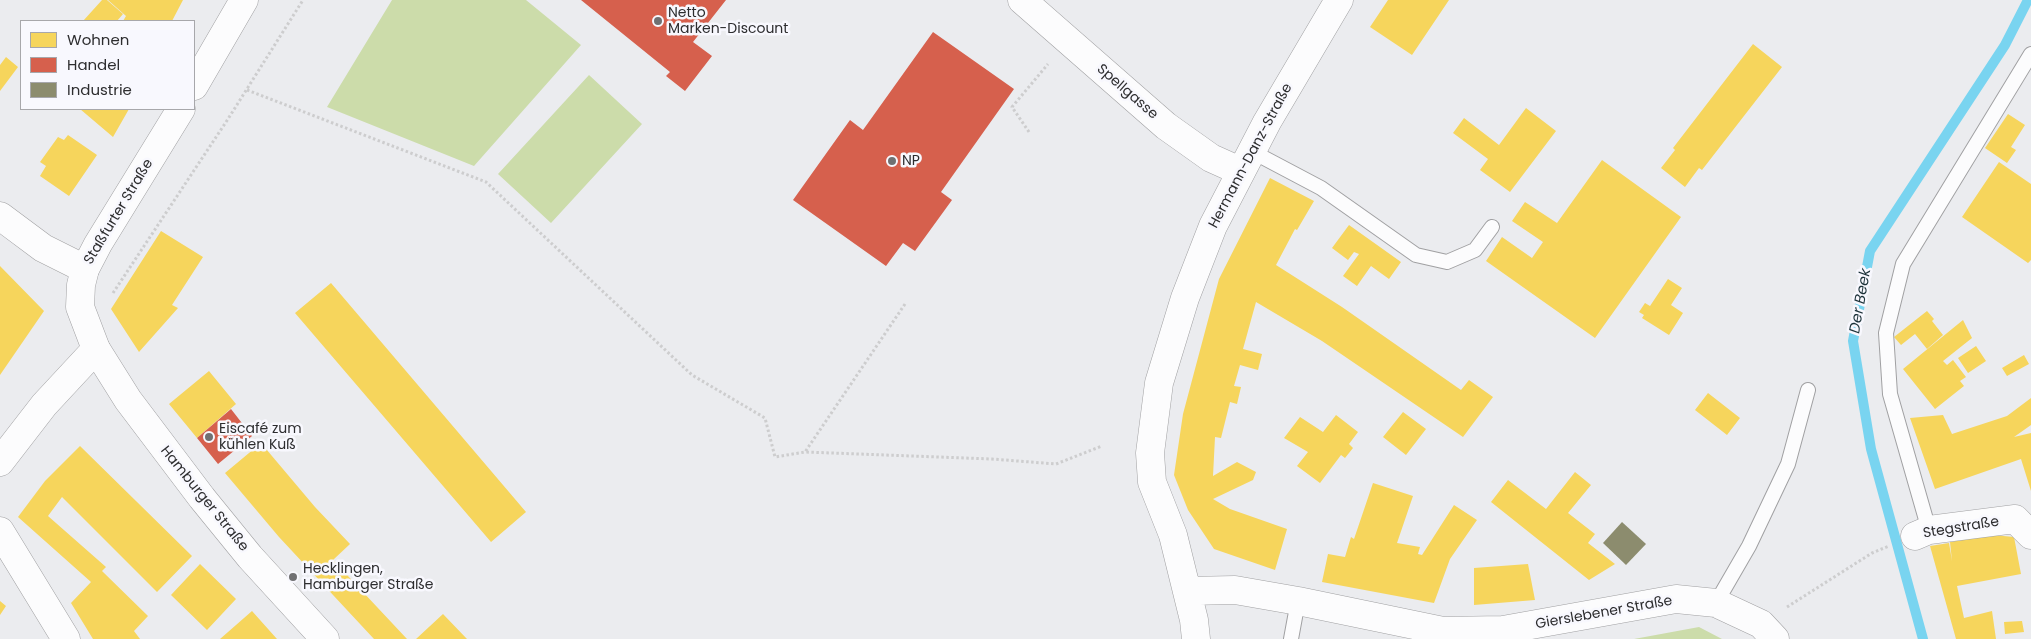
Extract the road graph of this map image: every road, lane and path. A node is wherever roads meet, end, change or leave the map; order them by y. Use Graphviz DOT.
graph roads {
  1 [pos="244,0"];
  2 [pos="303,0"];
  3 [pos="1022,0"];
  4 [pos="1339,0"];
  5 [pos="1068,40"];
  6 [pos="2031,54"];
  7 [pos="195,84"];
  8 [pos="247,90"];
  9 [pos="180,110"];
  10 [pos="1029,132"];
  11 [pos="1246,161"];
  12 [pos="0,216"];
  13 [pos="1492,227"];
  14 [pos="86,269"];
  15 [pos="108,300"];
  16 [pos="905,304"];
  17 [pos="96,349"];
  18 [pos="1808,390"];
  19 [pos="1102,446"];
  20 [pos="805,452"];
  21 [pos="0,462"];
  22 [pos="0,531"];
  23 [pos="1922,533"];
  24 [pos="2031,535"];
  25 [pos="1872,553"];
  26 [pos="1187,591"];
  27 [pos="1298,601"];
  28 [pos="1716,603"];
  29 [pos="1768,632"];
  30 [pos="66,639"];
  31 [pos="325,639"];
  32 [pos="1196,639"];
  33 [pos="1291,639"];
  1 -- 7 [label="street"];
  2 -- 8 [label="path"];
  3 -- 5 [label="street, Spellgasse"];
  4 -- 11 [label="street, Hermann-Danz-Straße"];
  5 -- 10 [label="path"];
  5 -- 11 [label="street, Spellgasse"];
  6 -- 23 [label="lane"];
  8 -- 15 [label="path"];
  8 -- 20 [label="path"];
  9 -- 14 [label="street, Staßfurter Straße"];
  11 -- 13 [label="lane"];
  11 -- 26 [label="street, Hermann-Danz-Straße"];
  12 -- 14 [label="street"];
  14 -- 17 [label="street, Staßfurter Straße"];
  16 -- 20 [label="path"];
  17 -- 21 [label="street"];
  17 -- 31 [label="street, Hamburger Straße"];
  18 -- 28 [label="lane"];
  19 -- 20 [label="path"];
  22 -- 30 [label="street"];
  23 -- 24 [label="street, Stegstraße"];
  25 -- 29 [label="path"];
  26 -- 27 [label="street, Gierslebener Straße"];
  26 -- 32 [label="street, Hermann-Danz-Straße"];
  27 -- 28 [label="street, Gierslebener Straße"];
  27 -- 33 [label="lane"];
  28 -- 29 [label="street, Gierslebener Straße"];
}
